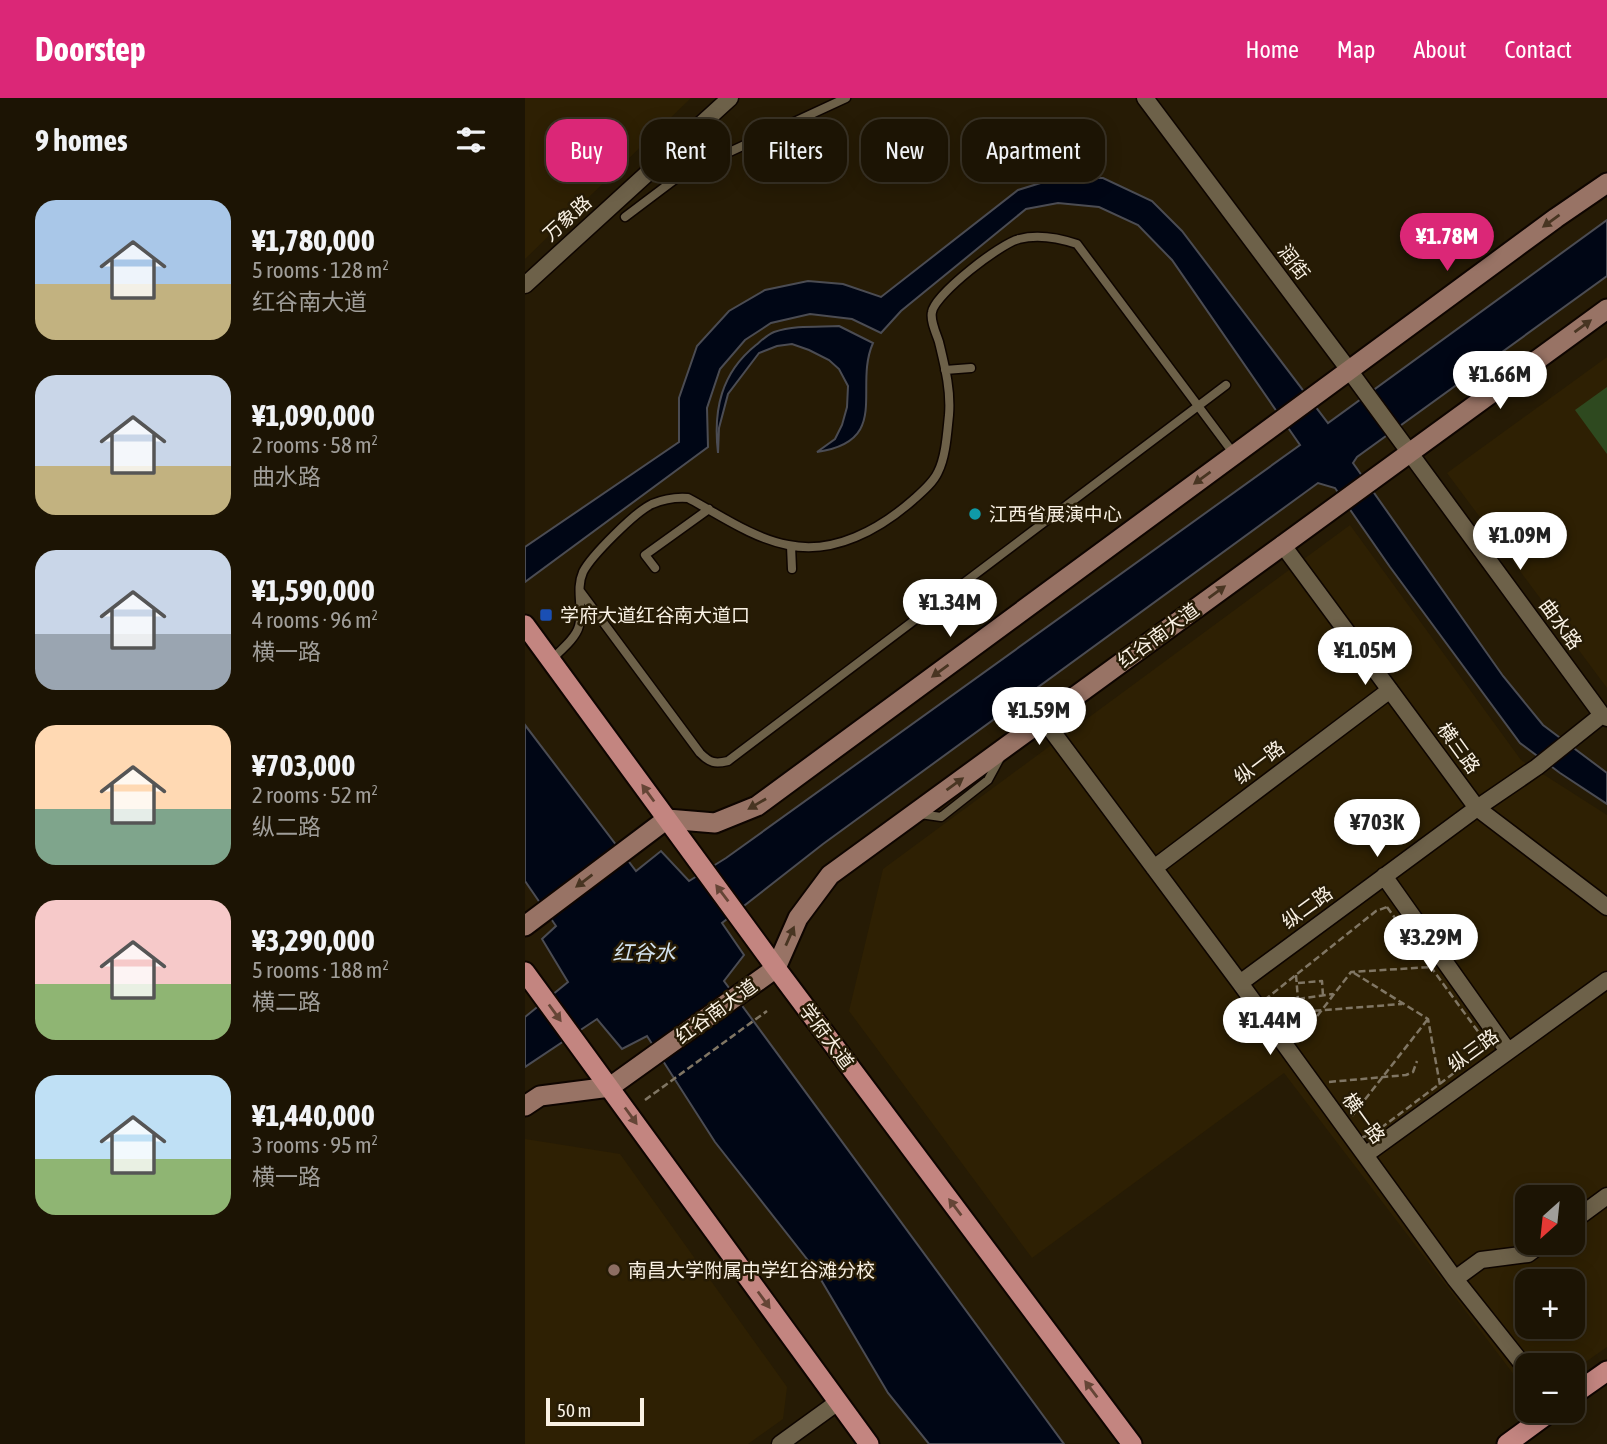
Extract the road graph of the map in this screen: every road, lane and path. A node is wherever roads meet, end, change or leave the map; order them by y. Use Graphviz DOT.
graph roads {
  1 [pos="730,98"];
  2 [pos="846,98"];
  3 [pos="1146,98"];
  4 [pos="1607,183"];
  5 [pos="625,217"];
  6 [pos="525,285"];
  7 [pos="1607,309"];
  8 [pos="971,369"];
  9 [pos="945,370"];
  10 [pos="1349,370"];
  11 [pos="1226,385"];
  12 [pos="1198,407"];
  13 [pos="1408,451"];
  14 [pos="1234,454"];
  15 [pos="709,509"];
  16 [pos="1282,544"];
  17 [pos="791,546"];
  18 [pos="655,568"];
  19 [pos="792,569"];
  20 [pos="579,590"];
  21 [pos="525,625"];
  22 [pos="551,660"];
  23 [pos="1390,690"];
  24 [pos="1604,717"];
  25 [pos="1042,719"];
  26 [pos="1476,808"];
  27 [pos="667,819"];
  28 [pos="1154,868"];
  29 [pos="1384,876"];
  30 [pos="1607,907"];
  31 [pos="530,921"];
  32 [pos="1431,967"];
  33 [pos="776,968"];
  34 [pos="1352,972"];
  35 [pos="1296,975"];
  36 [pos="530,978"];
  37 [pos="1607,980"];
  38 [pos="1240,983"];
  39 [pos="1297,983"];
  40 [pos="1333,994"];
  41 [pos="1323,996"];
  42 [pos="1298,999"];
  43 [pos="1404,1003"];
  44 [pos="1321,1010"];
  45 [pos="767,1011"];
  46 [pos="1429,1019"];
  47 [pos="1290,1051"];
  48 [pos="1508,1051"];
  49 [pos="1417,1061"];
  50 [pos="1383,1077"];
  51 [pos="1329,1082"];
  52 [pos="610,1087"];
  53 [pos="1441,1091"];
  54 [pos="645,1100"];
  55 [pos="525,1106"];
  56 [pos="1345,1126"];
  57 [pos="1364,1155"];
  58 [pos="1607,1196"];
  59 [pos="1585,1212"];
  60 [pos="1521,1255"];
  61 [pos="1455,1279"];
  62 [pos="1515,1355"];
  63 [pos="1607,1371"];
  64 [pos="1585,1387"];
  65 [pos="838,1402"];
  66 [pos="1535,1423"];
  67 [pos="1508,1443"];
  68 [pos="780,1444"];
  69 [pos="869,1444"];
  70 [pos="1132,1444"];
  1 -- 6 [label="street, 万象路"];
  2 -- 5 [label="lane"];
  3 -- 10 [label="street, 润街"];
  4 -- 10 [label="main road, one-way"];
  13 -- 7 [label="main road, 红谷南大道, one-way"];
  8 -- 9 [label="lane"];
  9 -- 12 [label="lane"];
  9 -- 17 [label="lane"];
  10 -- 13 [label="street, 润街"];
  10 -- 14 [label="main road"];
  11 -- 12 [label="lane"];
  12 -- 14 [label="lane"];
  12 -- 20 [label="lane"];
  13 -- 16 [label="main road, 红谷南大道"];
  13 -- 24 [label="street, 曲水路"];
  14 -- 27 [label="main road, one-way"];
  15 -- 17 [label="lane"];
  15 -- 18 [label="lane"];
  15 -- 20 [label="lane"];
  16 -- 23 [label="street, 横三路"];
  25 -- 16 [label="main road, 红谷南大道, one-way"];
  17 -- 19 [label="lane"];
  20 -- 22 [label="lane"];
  21 -- 22 [label="main road, 学府大道"];
  27 -- 22 [label="main road, 学府大道, one-way"];
  23 -- 26 [label="street, 横三路"];
  23 -- 28 [label="street, 纵一路"];
  24 -- 26 [label="street, 纵二路"];
  25 -- 28 [label="street, 横一路"];
  33 -- 25 [label="main road, 红谷南大道, one-way"];
  26 -- 29 [label="street, 纵二路"];
  26 -- 30 [label="street, 横三路"];
  27 -- 31 [label="main road, one-way"];
  33 -- 27 [label="main road, 学府大道, one-way"];
  28 -- 38 [label="street, 横一路"];
  29 -- 38 [label="street, 纵二路"];
  29 -- 48 [label="street"];
  32 -- 34 [label="path"];
  32 -- 35 [label="path"];
  32 -- 53 [label="path"];
  33 -- 52 [label="main road, 红谷南大道"];
  70 -- 33 [label="main road, 学府大道, one-way"];
  34 -- 40 [label="path"];
  34 -- 43 [label="path"];
  35 -- 39 [label="path"];
  35 -- 47 [label="path"];
  36 -- 52 [label="main road, one-way"];
  37 -- 48 [label="street, 纵三路"];
  38 -- 47 [label="street, 横一路"];
  39 -- 41 [label="path"];
  39 -- 42 [label="path"];
  40 -- 41 [label="path"];
  40 -- 44 [label="path"];
  41 -- 42 [label="path"];
  42 -- 44 [label="path"];
  43 -- 44 [label="path"];
  43 -- 46 [label="path"];
  44 -- 47 [label="path"];
  45 -- 54 [label="path"];
  46 -- 50 [label="path"];
  46 -- 53 [label="path"];
  47 -- 56 [label="street, 横一路"];
  47 -- 56 [label="path"];
  48 -- 53 [label="street, 纵三路"];
  49 -- 50 [label="path"];
  50 -- 51 [label="path"];
  50 -- 56 [label="path"];
  52 -- 55 [label="main road, 红谷南大道"];
  52 -- 65 [label="main road, one-way"];
  53 -- 56 [label="path"];
  53 -- 57 [label="street, 纵三路"];
  56 -- 57 [label="street, 横一路"];
  57 -- 61 [label="street, 横一路"];
  58 -- 59 [label="street"];
  60 -- 61 [label="street"];
  61 -- 62 [label="street, 横一路"];
  63 -- 64 [label="main road"];
  65 -- 68 [label="street"];
  65 -- 69 [label="main road"];
  66 -- 67 [label="main road"];
}
